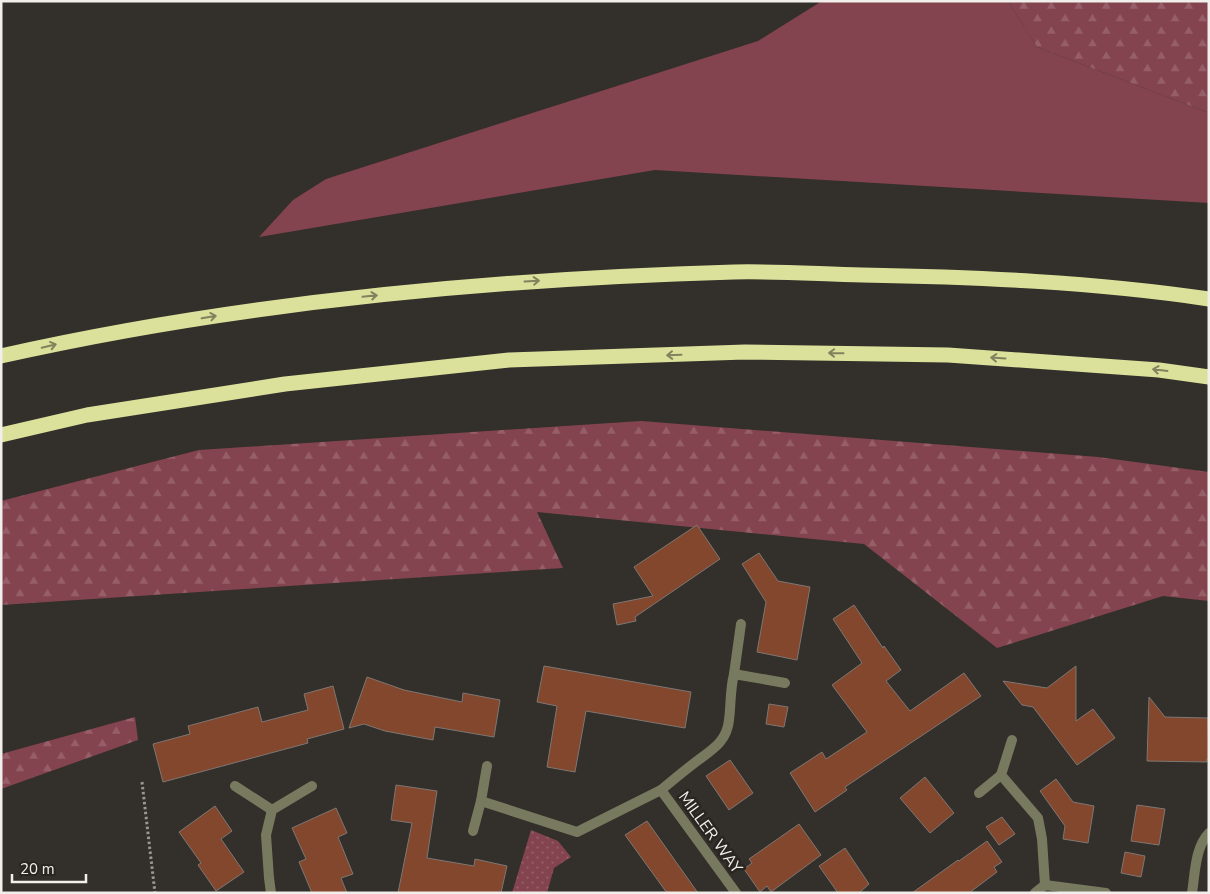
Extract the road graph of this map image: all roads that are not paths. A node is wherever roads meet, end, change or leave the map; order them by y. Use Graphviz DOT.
graph roads {
  1 [pos="1209,299"];
  2 [pos="1,356"];
  3 [pos="1209,377"];
  4 [pos="1,435"];
  5 [pos="742,624"];
  6 [pos="734,674"];
  7 [pos="785,683"];
  8 [pos="1012,740"];
  9 [pos="487,766"];
  10 [pos="1001,775"];
  11 [pos="235,786"];
  12 [pos="312,786"];
  13 [pos="661,790"];
  14 [pos="979,793"];
  15 [pos="481,801"];
  16 [pos="272,810"];
  17 [pos="473,831"];
  18 [pos="1209,833"];
  19 [pos="1045,886"];
  20 [pos="271,893"];
  21 [pos="736,893"];
  22 [pos="1035,893"];
  23 [pos="1106,893"];
  24 [pos="1192,893"];
  2 -- 1 [label="highway, one-way"];
  3 -- 4 [label="highway, one-way"];
  5 -- 6 [label="street, MILLER WAY"];
  6 -- 7 [label="street"];
  6 -- 13 [label="street, MILLER WAY"];
  8 -- 10 [label="street"];
  9 -- 15 [label="street"];
  10 -- 14 [label="street"];
  10 -- 19 [label="street"];
  11 -- 16 [label="street"];
  12 -- 16 [label="street"];
  13 -- 15 [label="street, MILLER WAY"];
  13 -- 21 [label="street, MILLER WAY"];
  15 -- 17 [label="street"];
  16 -- 20 [label="street"];
  18 -- 24 [label="street"];
  19 -- 22 [label="street"];
  19 -- 23 [label="street"];
}
